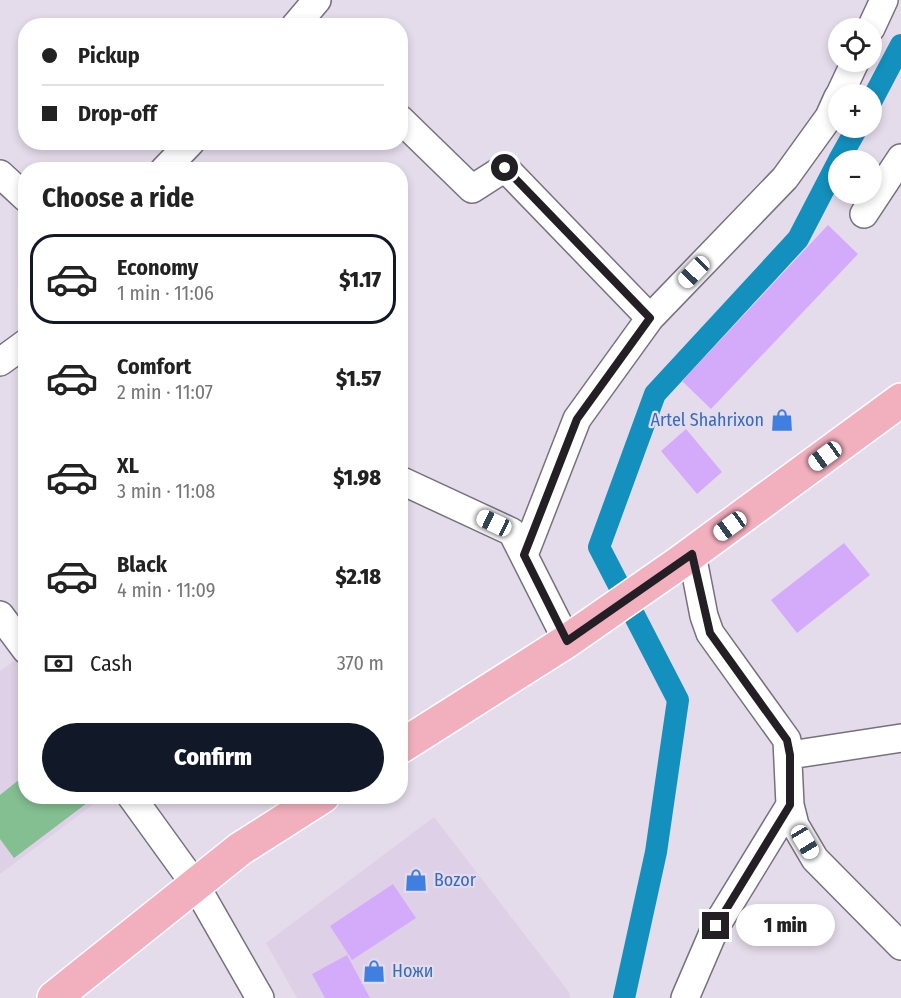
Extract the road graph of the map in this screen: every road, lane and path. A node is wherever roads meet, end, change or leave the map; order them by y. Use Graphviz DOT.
graph roads {
  1 [pos="317,0"];
  2 [pos="884,0"];
  3 [pos="304,18"];
  4 [pos="876,18"];
  5 [pos="828,118"];
  6 [pos="408,127"];
  7 [pos="183,150"];
  8 [pos="901,158"];
  9 [pos="171,162"];
  10 [pos="0,174"];
  11 [pos="18,191"];
  12 [pos="864,214"];
  13 [pos="650,318"];
  14 [pos="18,349"];
  15 [pos="0,362"];
  16 [pos="901,400"];
  17 [pos="408,484"];
  18 [pos="524,555"];
  19 [pos="685,559"];
  20 [pos="0,615"];
  21 [pos="18,639"];
  22 [pos="567,641"];
  23 [pos="901,738"];
  24 [pos="408,742"];
  25 [pos="790,755"];
  26 [pos="137,804"];
  27 [pos="310,804"];
  28 [pos="790,805"];
  29 [pos="196,886"];
  30 [pos="901,946"];
  31 [pos="54,998"];
  32 [pos="260,998"];
  33 [pos="685,998"];
  1 -- 3 [label="street"];
  2 -- 4 [label="street"];
  5 -- 13 [label="street"];
  6 -- 13 [label="street"];
  7 -- 9 [label="street"];
  8 -- 12 [label="street"];
  10 -- 11 [label="street"];
  13 -- 18 [label="street"];
  14 -- 15 [label="street"];
  16 -- 19 [label="main road"];
  17 -- 18 [label="street"];
  18 -- 22 [label="street"];
  19 -- 22 [label="main road"];
  19 -- 25 [label="street"];
  20 -- 21 [label="street"];
  22 -- 24 [label="main road"];
  23 -- 25 [label="street"];
  25 -- 28 [label="street"];
  26 -- 29 [label="street"];
  27 -- 29 [label="main road"];
  28 -- 30 [label="street"];
  28 -- 33 [label="street"];
  29 -- 31 [label="main road"];
  29 -- 32 [label="street"];
}
